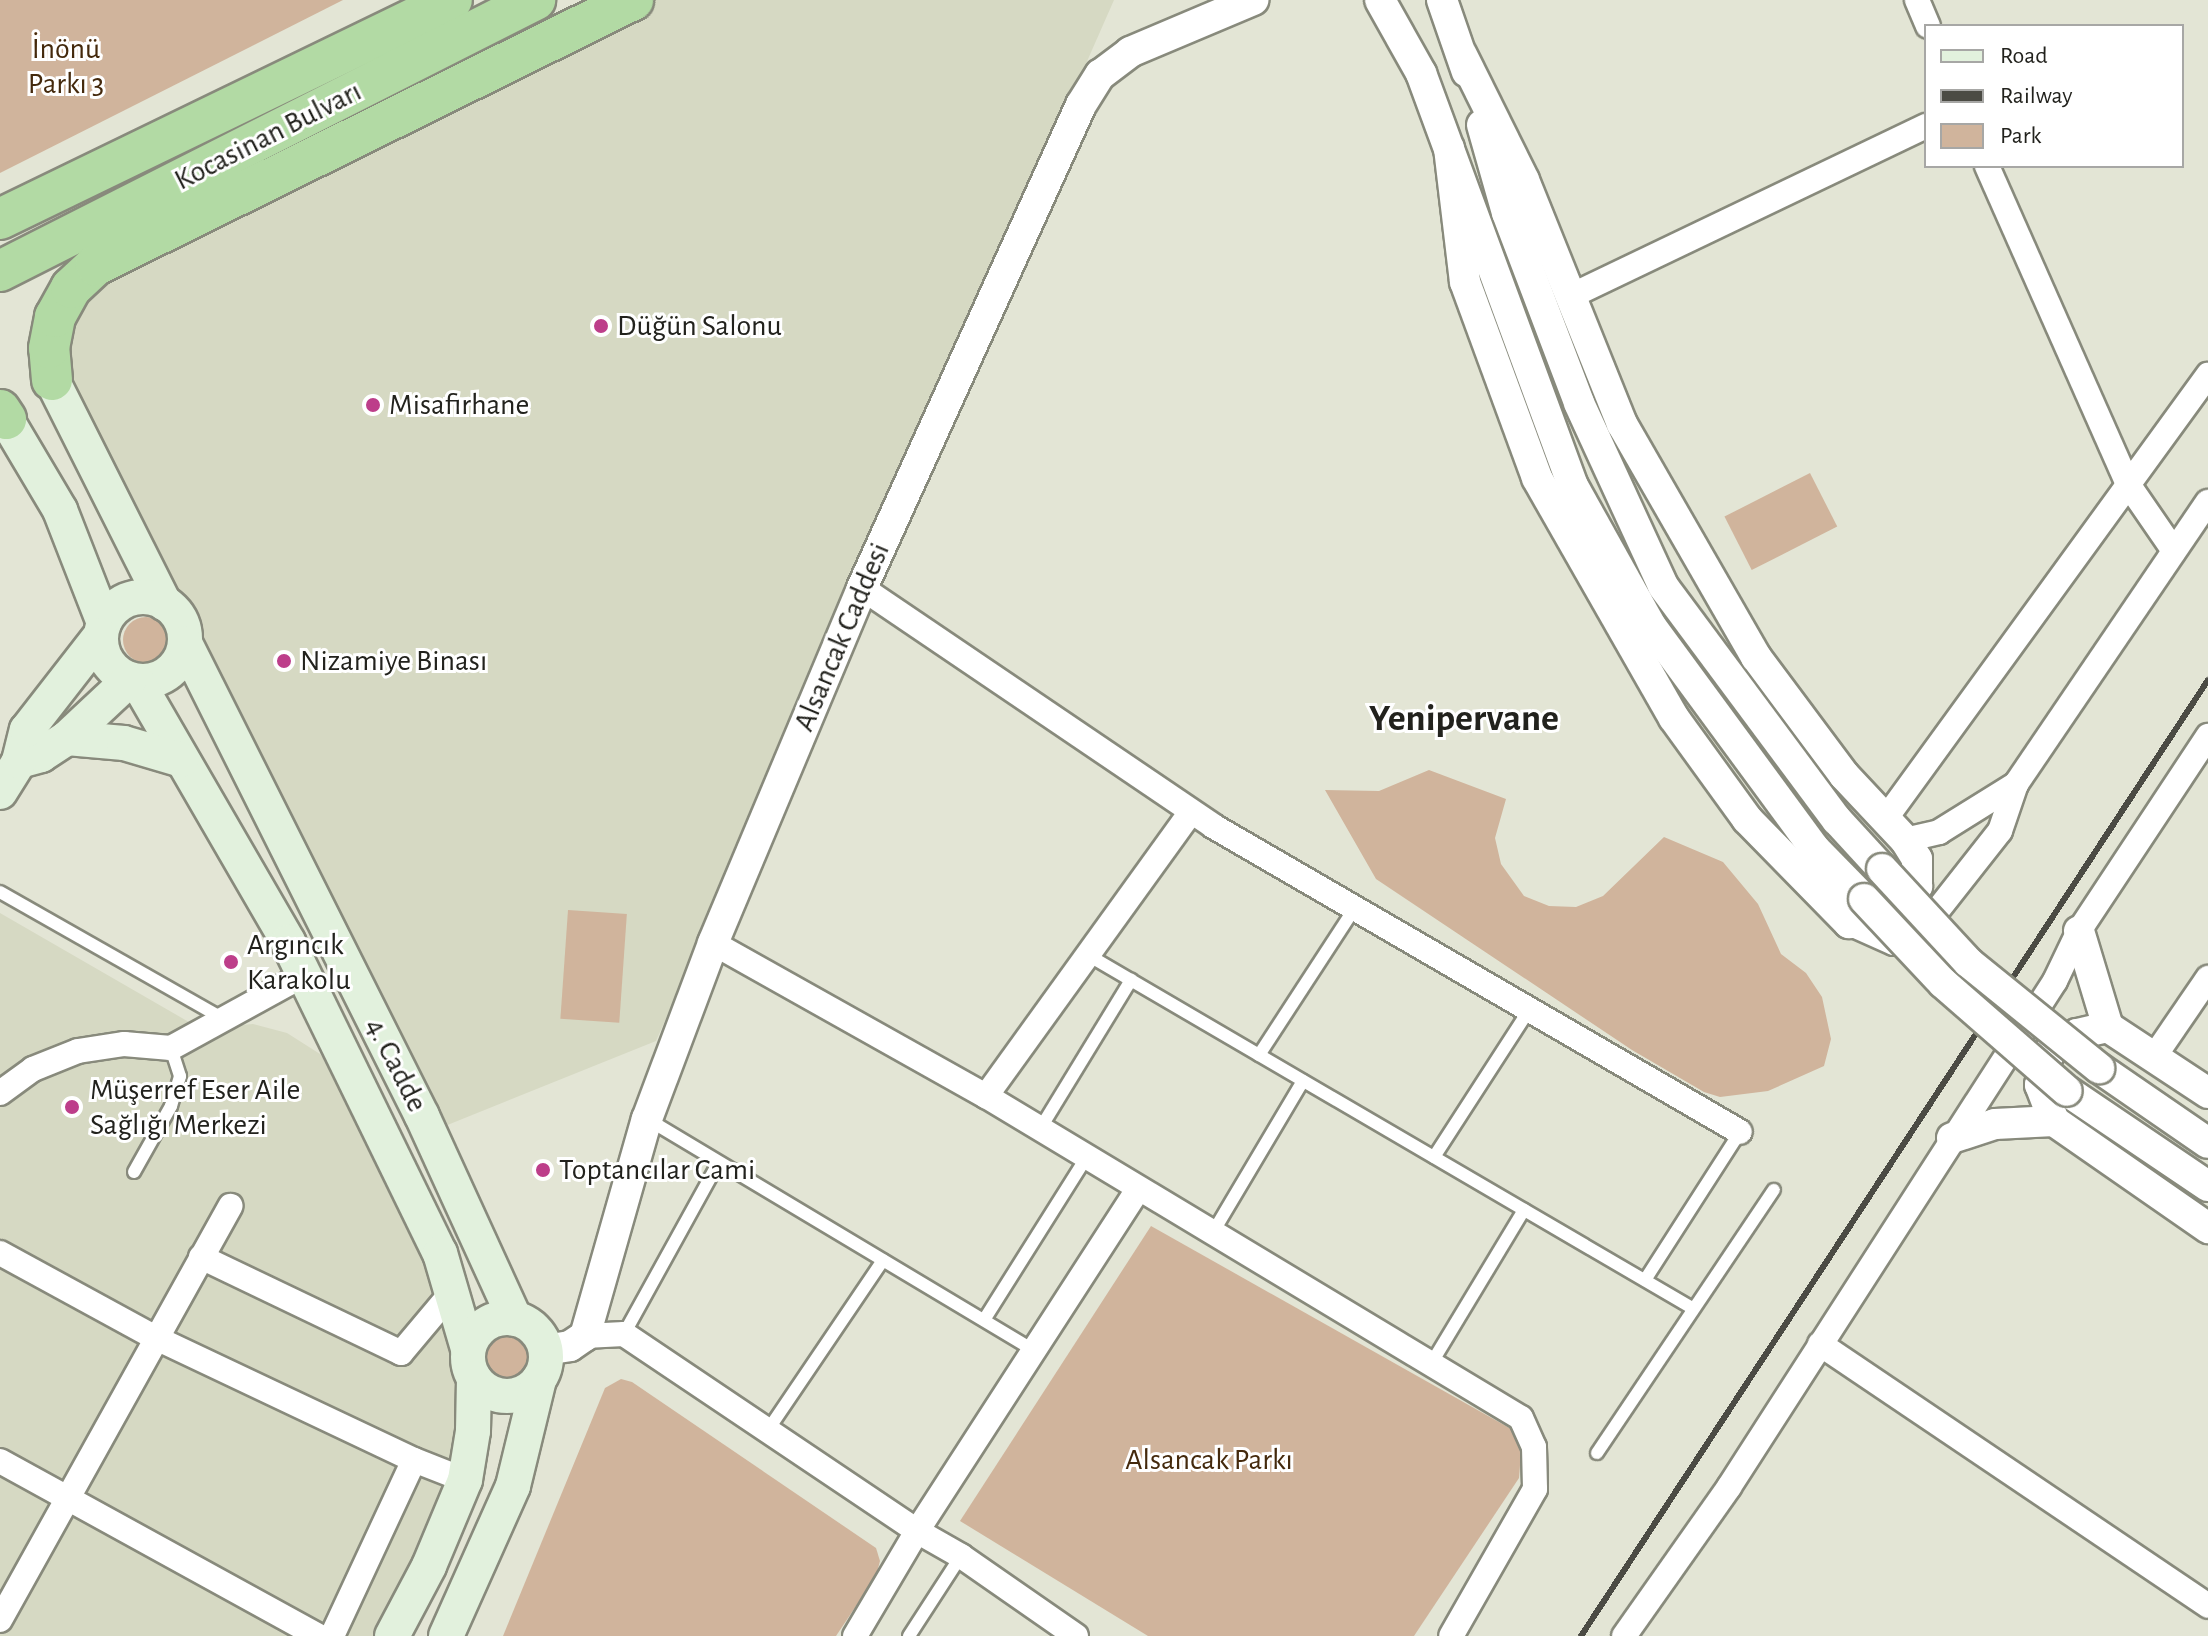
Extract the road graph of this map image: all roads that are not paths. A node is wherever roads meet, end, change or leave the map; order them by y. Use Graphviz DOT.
graph roads {
  1 [pos="397,0"];
  2 [pos="452,0"];
  3 [pos="535,0"];
  4 [pos="1253,0"];
  5 [pos="1442,0"];
  6 [pos="1917,0"];
  7 [pos="1379,5"];
  8 [pos="618,8"];
  9 [pos="1927,24"];
  10 [pos="1462,55"];
  11 [pos="1924,127"];
  12 [pos="120,161"];
  13 [pos="1988,168"];
  14 [pos="161,191"];
  15 [pos="0,219"];
  16 [pos="0,271"];
  17 [pos="1571,296"];
  18 [pos="2208,375"];
  19 [pos="52,380"];
  20 [pos="2,418"];
  21 [pos="2128,484"];
  22 [pos="2208,502"];
  23 [pos="2174,551"];
  24 [pos="862,588"];
  25 [pos="164,603"];
  26 [pos="103,629"];
  27 [pos="185,643"];
  28 [pos="134,680"];
  29 [pos="2208,736"];
  30 [pos="67,738"];
  31 [pos="182,760"];
  32 [pos="19,761"];
  33 [pos="2016,784"];
  34 [pos="0,792"];
  35 [pos="1191,812"];
  36 [pos="1896,829"];
  37 [pos="0,892"];
  38 [pos="1355,908"];
  39 [pos="1856,911"];
  40 [pos="2079,931"];
  41 [pos="713,943"];
  42 [pos="1088,955"];
  43 [pos="304,975"];
  44 [pos="2208,978"];
  45 [pos="1131,980"];
  46 [pos="1529,1010"];
  47 [pos="224,1019"];
  48 [pos="2108,1027"];
  49 [pos="171,1048"];
  50 [pos="1259,1055"];
  51 [pos="2154,1057"];
  52 [pos="1303,1081"];
  53 [pos="0,1093"];
  54 [pos="2208,1093"];
  55 [pos="986,1096"];
  56 [pos="647,1119"];
  57 [pos="2054,1121"];
  58 [pos="1040,1129"];
  59 [pos="1740,1132"];
  60 [pos="1952,1138"];
  61 [pos="2208,1143"];
  62 [pos="1434,1157"];
  63 [pos="1086,1158"];
  64 [pos="719,1162"];
  65 [pos="134,1172"];
  66 [pos="2208,1186"];
  67 [pos="1138,1190"];
  68 [pos="1774,1190"];
  69 [pos="230,1206"];
  70 [pos="1524,1210"];
  71 [pos="2208,1228"];
  72 [pos="1212,1234"];
  73 [pos="0,1253"];
  74 [pos="201,1257"];
  75 [pos="883,1260"];
  76 [pos="1645,1280"];
  77 [pos="453,1291"];
  78 [pos="1692,1308"];
  79 [pos="515,1319"];
  80 [pos="984,1320"];
  81 [pos="624,1334"];
  82 [pos="585,1336"];
  83 [pos="156,1338"];
  84 [pos="1820,1344"];
  85 [pos="1034,1350"];
  86 [pos="471,1363"];
  87 [pos="542,1364"];
  88 [pos="1431,1364"];
  89 [pos="768,1430"];
  90 [pos="1597,1453"];
  91 [pos="414,1460"];
  92 [pos="0,1461"];
  93 [pos="465,1480"];
  94 [pos="67,1499"];
  95 [pos="917,1531"];
  96 [pos="961,1556"];
  97 [pos="2208,1606"];
  98 [pos="0,1620"];
  99 [pos="318,1636"];
  100 [pos="332,1636"];
  101 [pos="392,1636"];
  102 [pos="446,1636"];
  103 [pos="855,1636"];
  104 [pos="909,1636"];
  105 [pos="1076,1636"];
  106 [pos="1451,1636"];
  107 [pos="1624,1636"];
  1 -- 12 [label="highway"];
  2 -- 12 [label="highway, Kocasinan Bulvarı"];
  3 -- 14 [label="highway, Kocasinan Bulvarı"];
  4 -- 24 [label="street, Alsancak Caddesi"];
  5 -- 10 [label="street"];
  6 -- 9 [label="street"];
  7 -- 39 [label="street"];
  8 -- 14 [label="highway"];
  8 -- 19 [label="highway"];
  10 -- 17 [label="street"];
  10 -- 61 [label="street, bridge"];
  11 -- 17 [label="street"];
  12 -- 15 [label="highway, Kocasinan Bulvarı"];
  13 -- 21 [label="street"];
  14 -- 16 [label="highway, Kocasinan Bulvarı"];
  17 -- 36 [label="street"];
  18 -- 21 [label="street"];
  19 -- 25 [label="main road"];
  20 -- 26 [label="main road"];
  21 -- 23 [label="street"];
  21 -- 36 [label="street"];
  22 -- 23 [label="street"];
  23 -- 33 [label="street"];
  24 -- 35 [label="street"];
  24 -- 41 [label="street, Alsancak Caddesi"];
  25 -- 26 [label="main road"];
  25 -- 27 [label="main road"];
  26 -- 28 [label="main road"];
  26 -- 32 [label="main road"];
  27 -- 28 [label="main road"];
  27 -- 79 [label="main road, 4. Cadde"];
  28 -- 30 [label="main road"];
  28 -- 31 [label="main road, 4. Cadde"];
  29 -- 40 [label="street"];
  30 -- 31 [label="main road"];
  30 -- 32 [label="main road"];
  31 -- 43 [label="main road, 4. Cadde"];
  32 -- 34 [label="main road"];
  33 -- 36 [label="street"];
  33 -- 39 [label="street"];
  35 -- 38 [label="street"];
  35 -- 42 [label="street"];
  36 -- 39 [label="street"];
  37 -- 47 [label="lane"];
  38 -- 46 [label="street"];
  38 -- 50 [label="lane"];
  39 -- 66 [label="street, bridge"];
  40 -- 48 [label="street"];
  40 -- 60 [label="street"];
  41 -- 55 [label="street"];
  41 -- 56 [label="street, Alsancak Caddesi"];
  42 -- 45 [label="lane"];
  42 -- 55 [label="street"];
  43 -- 47 [label="street"];
  43 -- 77 [label="main road, 4. Cadde"];
  44 -- 51 [label="street"];
  45 -- 50 [label="lane"];
  45 -- 58 [label="lane"];
  46 -- 59 [label="street"];
  46 -- 62 [label="lane"];
  47 -- 49 [label="street"];
  48 -- 51 [label="street"];
  48 -- 57 [label="street"];
  49 -- 53 [label="street"];
  49 -- 65 [label="lane"];
  50 -- 52 [label="lane"];
  51 -- 54 [label="street"];
  52 -- 62 [label="lane"];
  52 -- 72 [label="lane"];
  55 -- 58 [label="street"];
  56 -- 64 [label="lane"];
  56 -- 82 [label="street, Alsancak Caddesi"];
  57 -- 60 [label="street"];
  57 -- 71 [label="street"];
  58 -- 63 [label="street"];
  59 -- 76 [label="lane"];
  60 -- 84 [label="street"];
  62 -- 70 [label="lane"];
  63 -- 67 [label="street"];
  63 -- 80 [label="lane"];
  64 -- 75 [label="lane"];
  64 -- 81 [label="lane"];
  67 -- 72 [label="street"];
  67 -- 85 [label="street"];
  68 -- 78 [label="lane"];
  69 -- 74 [label="street"];
  70 -- 76 [label="lane"];
  70 -- 88 [label="lane"];
  72 -- 88 [label="street"];
  73 -- 83 [label="street"];
  74 -- 77 [label="street"];
  74 -- 83 [label="street"];
  75 -- 80 [label="lane"];
  75 -- 89 [label="lane"];
  76 -- 78 [label="lane"];
  77 -- 86 [label="main road, 4. Cadde"];
  78 -- 90 [label="lane"];
  79 -- 86 [label="main road"];
  79 -- 87 [label="main road"];
  80 -- 85 [label="lane"];
  81 -- 82 [label="street"];
  81 -- 89 [label="street"];
  82 -- 87 [label="street"];
  83 -- 91 [label="street"];
  83 -- 94 [label="street"];
  84 -- 97 [label="street"];
  84 -- 107 [label="street"];
  85 -- 95 [label="street"];
  86 -- 87 [label="main road"];
  86 -- 93 [label="main road, 4. Cadde"];
  87 -- 102 [label="main road"];
  88 -- 106 [label="street"];
  89 -- 95 [label="street"];
  91 -- 93 [label="street"];
  91 -- 100 [label="street"];
  92 -- 94 [label="street"];
  93 -- 101 [label="main road, 4. Cadde"];
  94 -- 98 [label="street"];
  94 -- 99 [label="street"];
  95 -- 96 [label="street"];
  95 -- 103 [label="street"];
  96 -- 104 [label="lane"];
  96 -- 105 [label="street"];
}
